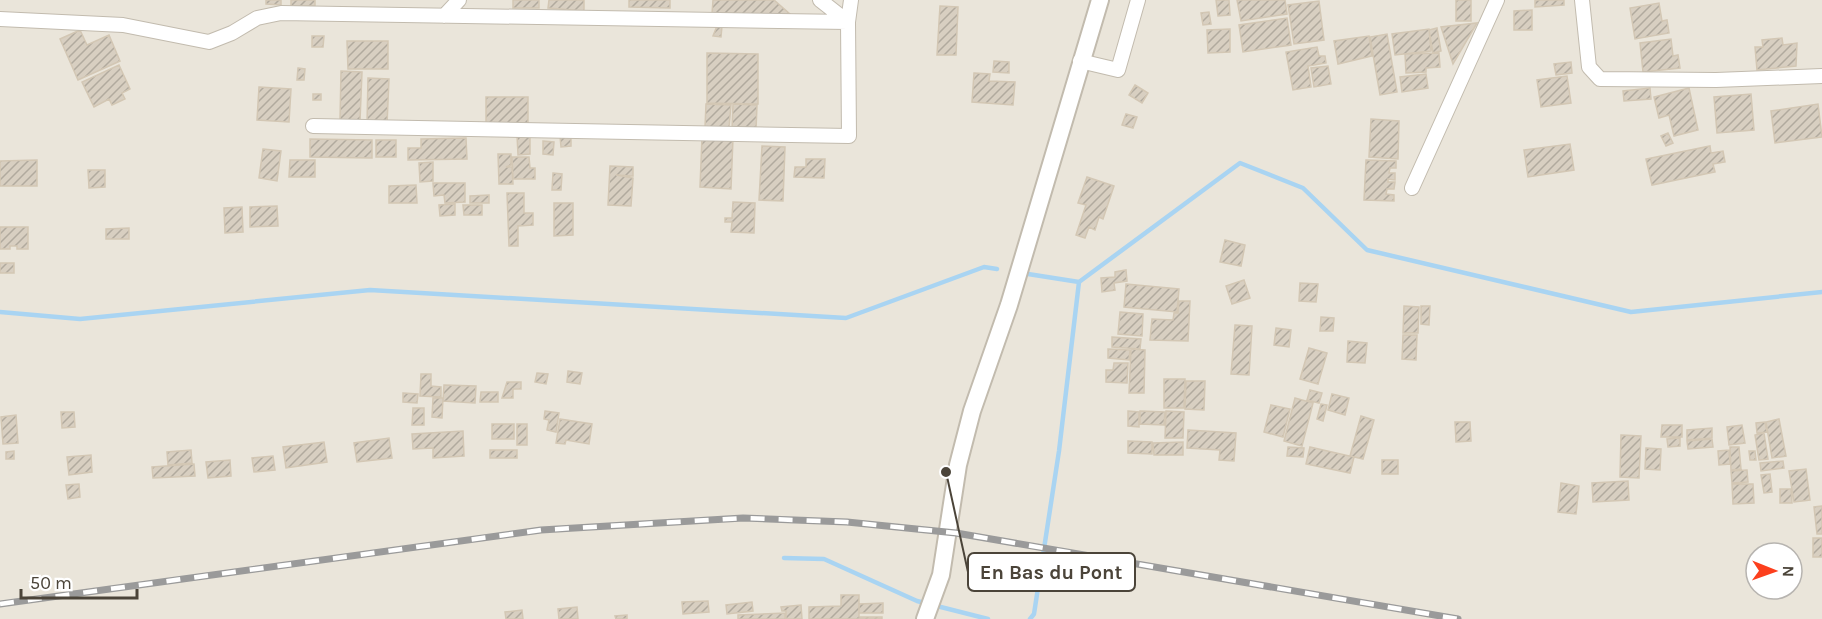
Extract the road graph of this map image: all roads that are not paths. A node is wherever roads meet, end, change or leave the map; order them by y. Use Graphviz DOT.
graph roads {
  1 [pos="459,0"];
  2 [pos="820,0"];
  3 [pos="851,0"];
  4 [pos="1100,0"];
  5 [pos="1138,0"];
  6 [pos="1497,0"];
  7 [pos="1582,0"];
  8 [pos="444,16"];
  9 [pos="0,19"];
  10 [pos="848,22"];
  11 [pos="1080,61"];
  12 [pos="1822,76"];
  13 [pos="313,126"];
  14 [pos="1412,188"];
  15 [pos="925,619"];
  1 -- 8 [label="street"];
  2 -- 10 [label="street"];
  3 -- 10 [label="street"];
  4 -- 11 [label="street"];
  5 -- 11 [label="street"];
  6 -- 14 [label="street"];
  7 -- 12 [label="street"];
  8 -- 9 [label="street"];
  8 -- 10 [label="street"];
  10 -- 13 [label="street"];
  11 -- 15 [label="street"];
}
